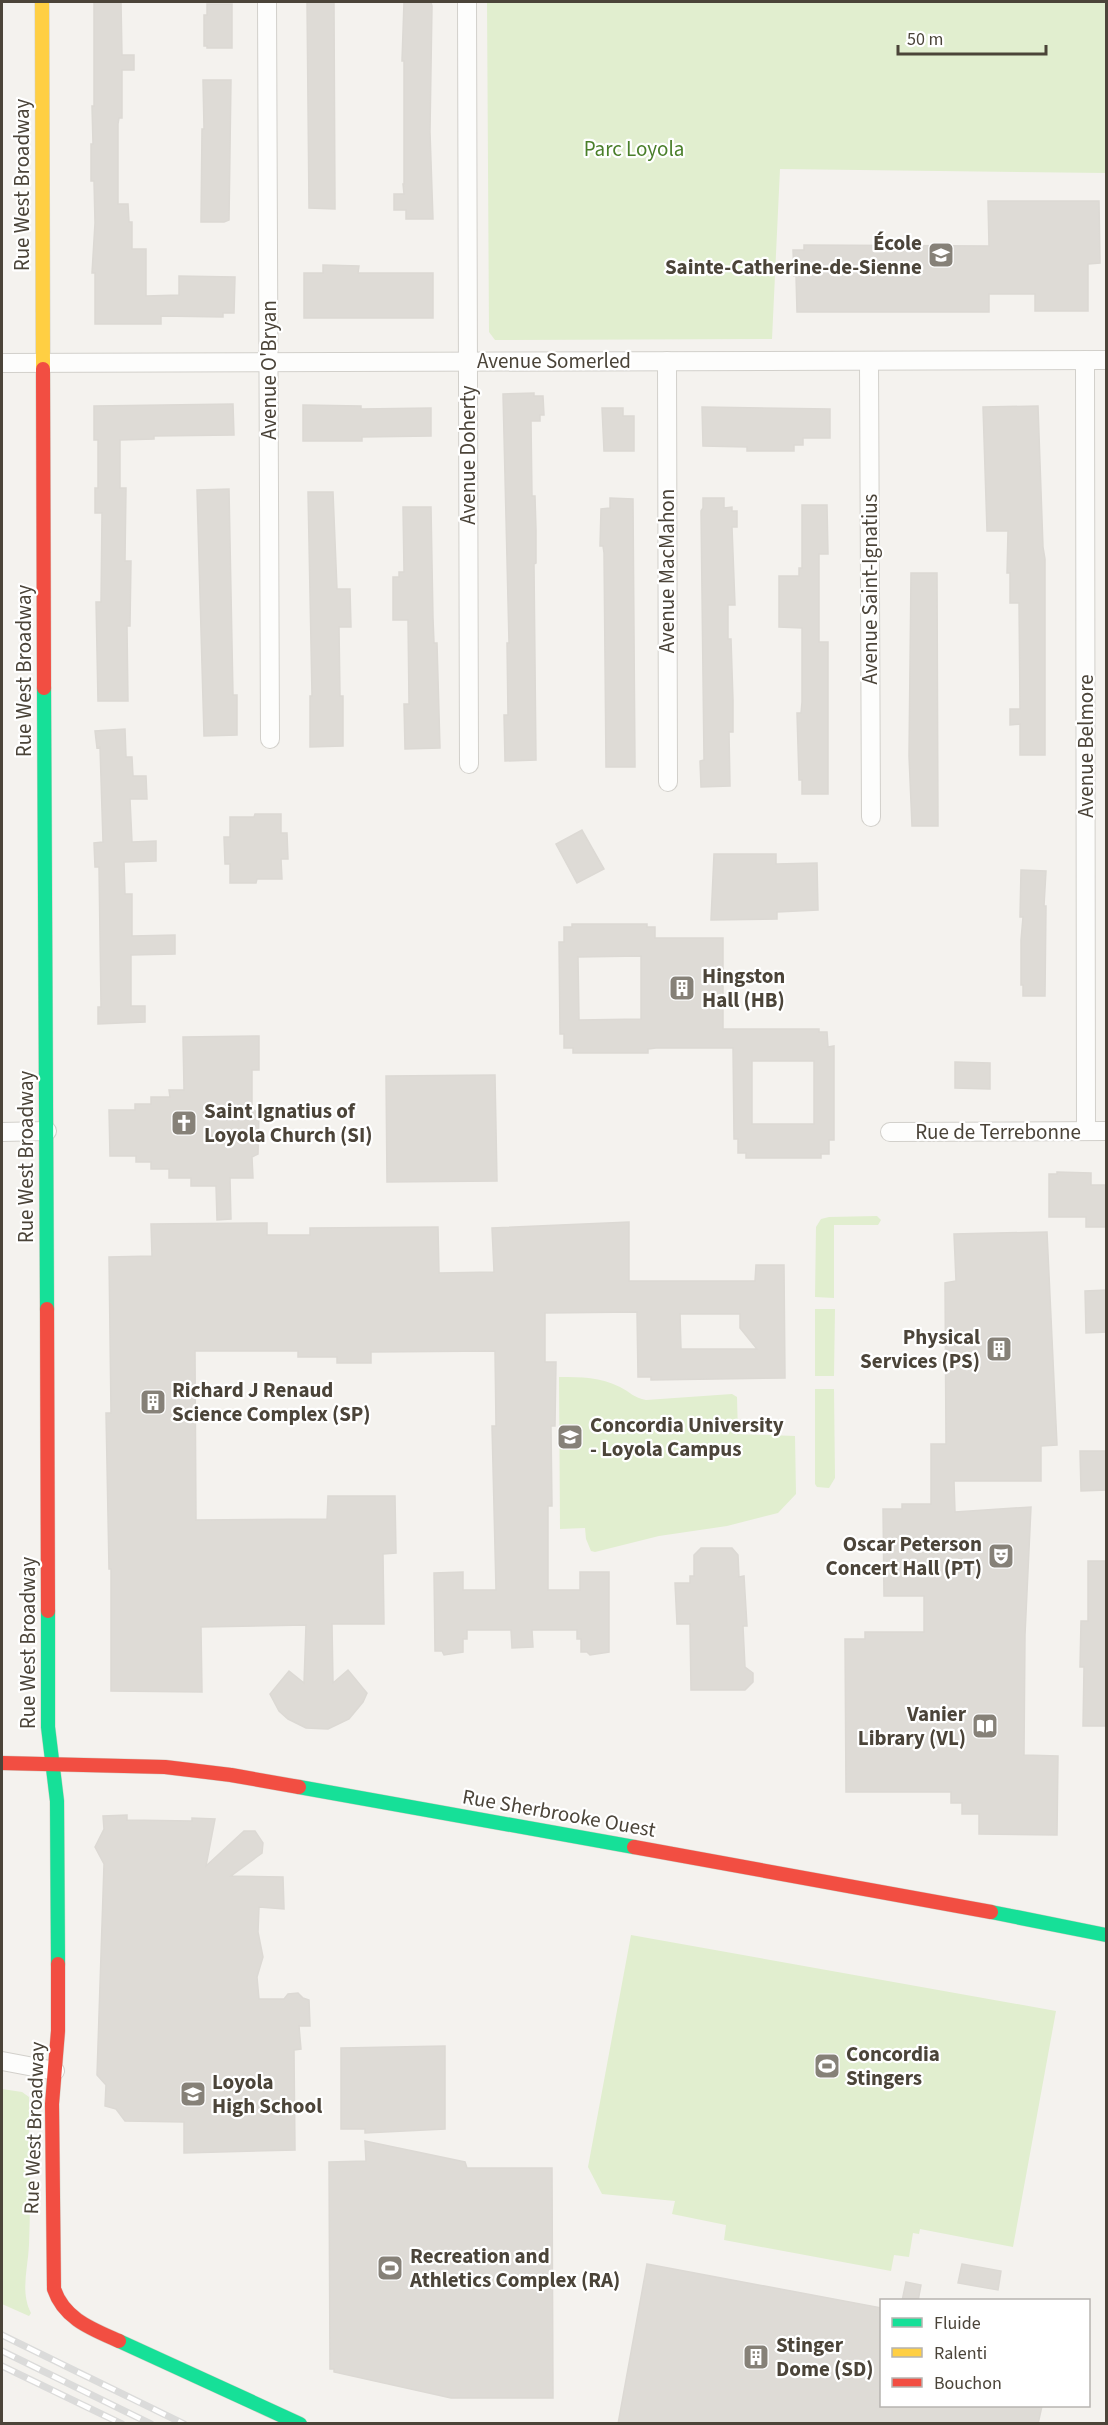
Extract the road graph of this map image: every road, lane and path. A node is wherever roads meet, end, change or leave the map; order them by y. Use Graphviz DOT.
graph roads {
  1 [pos="42,2"];
  2 [pos="267,2"];
  3 [pos="467,2"];
  4 [pos="1085,360"];
  5 [pos="1107,360"];
  6 [pos="269,361"];
  7 [pos="467,361"];
  8 [pos="667,361"];
  9 [pos="869,361"];
  10 [pos="2,363"];
  11 [pos="44,363"];
  12 [pos="270,739"];
  13 [pos="469,764"];
  14 [pos="668,782"];
  15 [pos="871,818"];
  16 [pos="47,1131"];
  17 [pos="1086,1131"];
  18 [pos="1107,1131"];
  19 [pos="2,1132"];
  20 [pos="890,1132"];
  21 [pos="2,1763"];
  22 [pos="52,1764"];
  23 [pos="1107,1935"];
  24 [pos="2,2061"];
  25 [pos="56,2071"];
  26 [pos="300,2424"];
  1 -- 11 [label="street, Rue West Broadway"];
  2 -- 6 [label="street, Avenue O'Bryan"];
  3 -- 7 [label="street, Avenue Doherty"];
  4 -- 5 [label="street, Avenue Somerled"];
  4 -- 9 [label="street, Avenue Somerled"];
  4 -- 17 [label="street, Avenue Belmore"];
  6 -- 7 [label="street, Avenue Somerled"];
  6 -- 11 [label="street, Avenue Somerled"];
  6 -- 12 [label="street, Avenue O'Bryan"];
  7 -- 8 [label="street, Avenue Somerled"];
  7 -- 13 [label="street, Avenue Doherty"];
  8 -- 9 [label="street, Avenue Somerled"];
  8 -- 14 [label="street, Avenue MacMahon"];
  9 -- 15 [label="street, Avenue Saint-Ignatius"];
  10 -- 11 [label="street, Avenue Somerled"];
  11 -- 16 [label="street, Rue West Broadway"];
  16 -- 19 [label="street"];
  16 -- 22 [label="street, Rue West Broadway"];
  17 -- 18 [label="street, Rue de Terrebonne"];
  17 -- 20 [label="street, Rue de Terrebonne"];
  21 -- 22 [label="street, Rue Sherbrooke Ouest"];
  22 -- 23 [label="street, Rue Sherbrooke Ouest"];
  22 -- 25 [label="street, Rue West Broadway"];
  24 -- 25 [label="street"];
  25 -- 26 [label="street, Rue West Broadway"];
}
